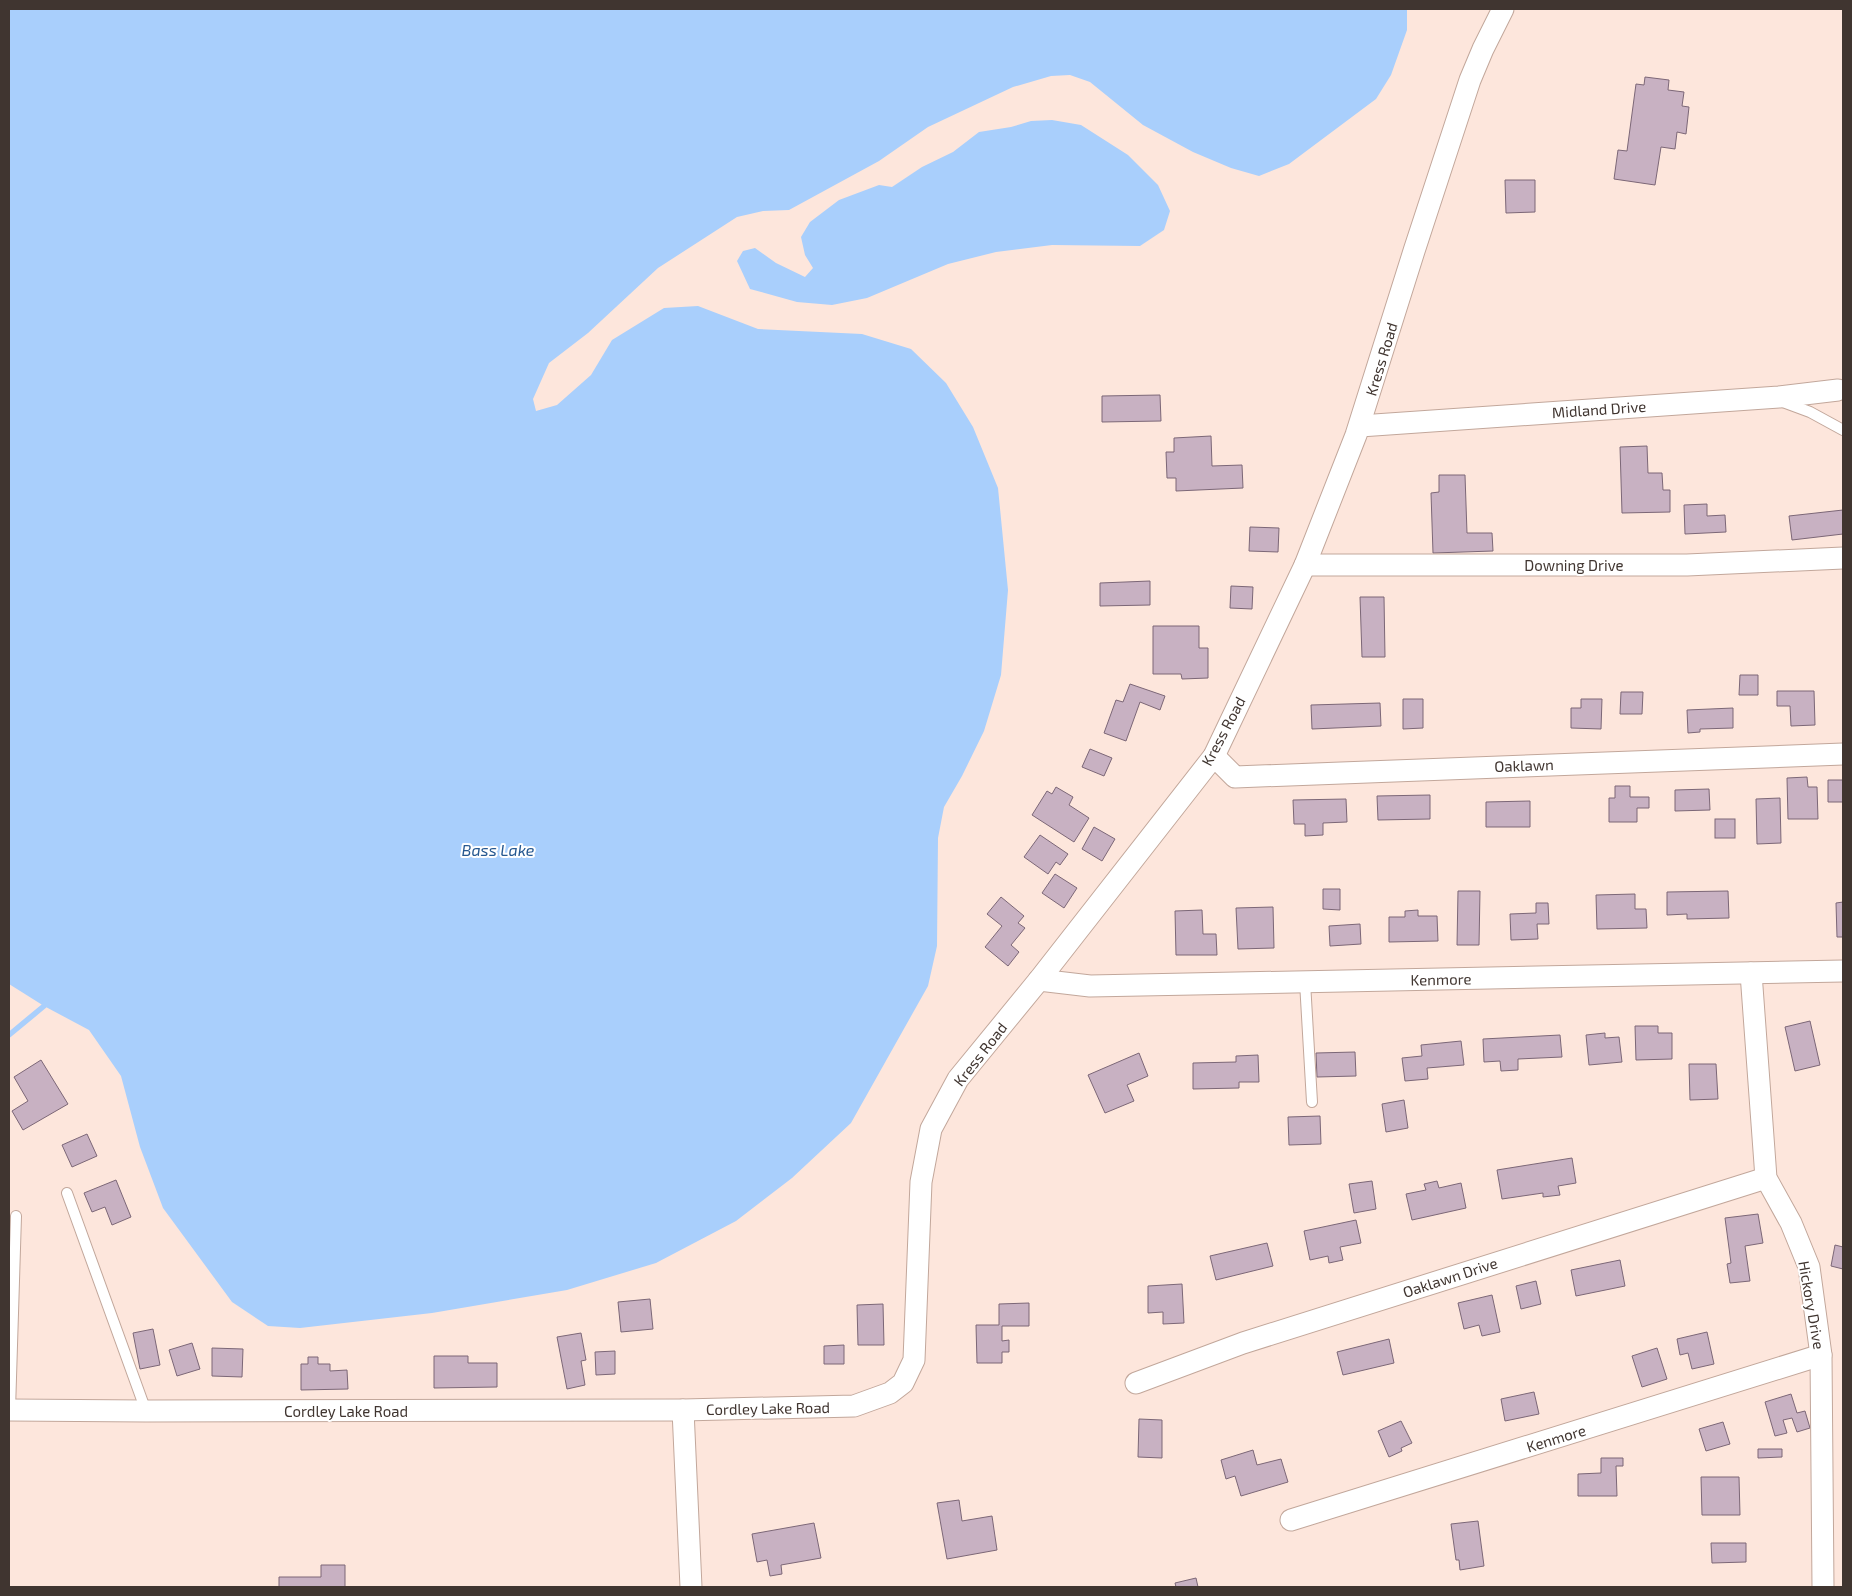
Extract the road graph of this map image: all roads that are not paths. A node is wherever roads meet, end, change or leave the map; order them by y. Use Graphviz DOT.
graph roads {
  1 [pos="1503,9"];
  2 [pos="1838,390"];
  3 [pos="1770,397"];
  4 [pos="1360,426"];
  5 [pos="1843,430"];
  6 [pos="1843,558"];
  7 [pos="1305,565"];
  8 [pos="1843,754"];
  9 [pos="1214,756"];
  10 [pos="1843,971"];
  11 [pos="1751,973"];
  12 [pos="1039,980"];
  13 [pos="1305,982"];
  14 [pos="1312,1102"];
  15 [pos="1766,1178"];
  16 [pos="67,1193"];
  17 [pos="16,1216"];
  18 [pos="1821,1355"];
  19 [pos="1136,1382"];
  20 [pos="854,1406"];
  21 [pos="9,1410"];
  22 [pos="682,1410"];
  23 [pos="146,1411"];
  24 [pos="1291,1520"];
  25 [pos="691,1587"];
  26 [pos="1823,1587"];
  1 -- 4 [label="street, Kress Road"];
  2 -- 3 [label="street, Midland Drive"];
  3 -- 4 [label="street, Midland Drive"];
  3 -- 5 [label="lane"];
  4 -- 7 [label="street, Kress Road"];
  6 -- 7 [label="street, Downing Drive"];
  7 -- 9 [label="street, Kress Road"];
  8 -- 9 [label="street, Oaklawn"];
  9 -- 12 [label="street, Kress Road"];
  10 -- 11 [label="street, Kenmore"];
  11 -- 13 [label="street, Kenmore"];
  11 -- 15 [label="street, Hickory Drive"];
  12 -- 13 [label="street, Kenmore"];
  12 -- 20 [label="street, Kress Road"];
  13 -- 14 [label="lane"];
  15 -- 18 [label="street, Hickory Drive"];
  15 -- 19 [label="street, Oaklawn Drive"];
  16 -- 23 [label="lane"];
  17 -- 21 [label="lane"];
  18 -- 24 [label="street, Kenmore"];
  18 -- 26 [label="street, Hickory Drive"];
  20 -- 22 [label="street, Cordley Lake Road"];
  21 -- 23 [label="street, Cordley Lake Road"];
  22 -- 23 [label="street, Cordley Lake Road"];
  22 -- 25 [label="street"];
}
